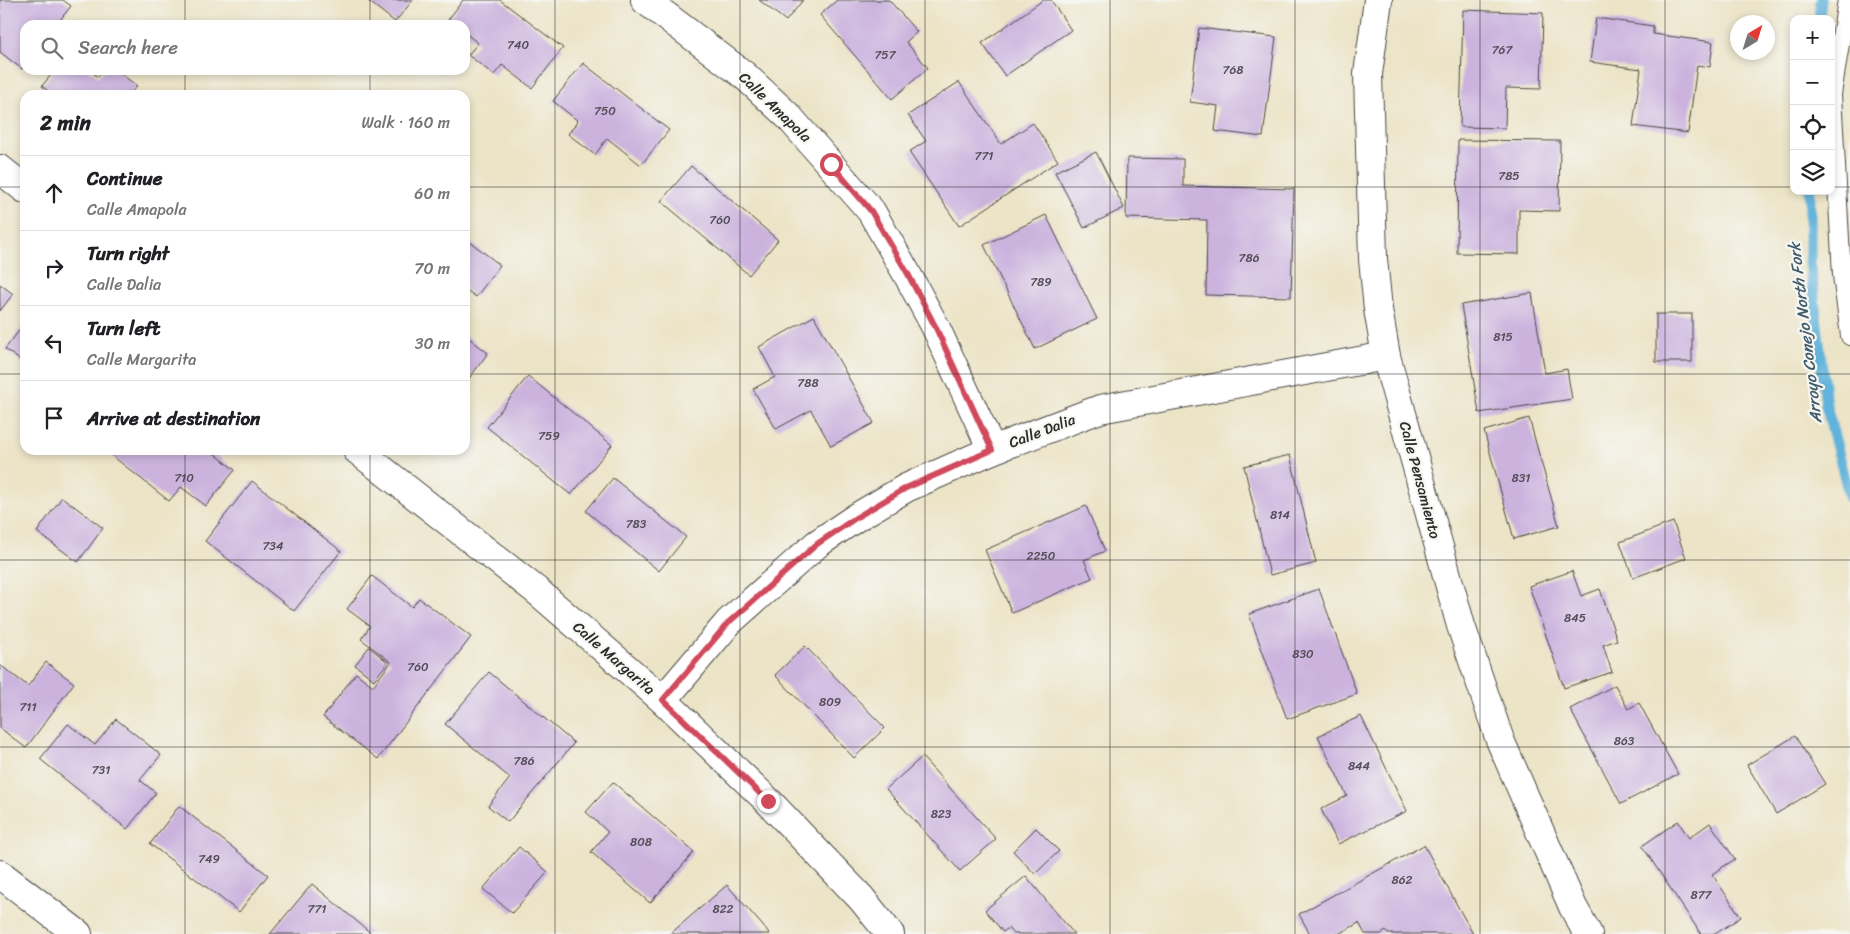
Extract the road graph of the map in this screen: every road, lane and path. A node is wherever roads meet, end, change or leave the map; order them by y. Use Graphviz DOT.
graph roads {
  1 [pos="645,0"];
  2 [pos="1378,0"];
  3 [pos="1848,0"];
  4 [pos="0,169"];
  5 [pos="20,185"];
  6 [pos="1850,336"];
  7 [pos="1386,356"];
  8 [pos="992,450"];
  9 [pos="364,455"];
  10 [pos="663,700"];
  11 [pos="0,874"];
  12 [pos="78,934"];
  13 [pos="890,934"];
  14 [pos="1588,934"];
  1 -- 8 [label="street, Calle Amapola"];
  2 -- 7 [label="street, Calle Pensamiento"];
  3 -- 6 [label="lane"];
  4 -- 5 [label="street"];
  7 -- 8 [label="street, Calle Dalia"];
  7 -- 14 [label="street, Calle Pensamiento"];
  8 -- 10 [label="street, Calle Dalia"];
  9 -- 10 [label="street, Calle Margarita"];
  10 -- 13 [label="street, Calle Margarita"];
  11 -- 12 [label="street"];
}
